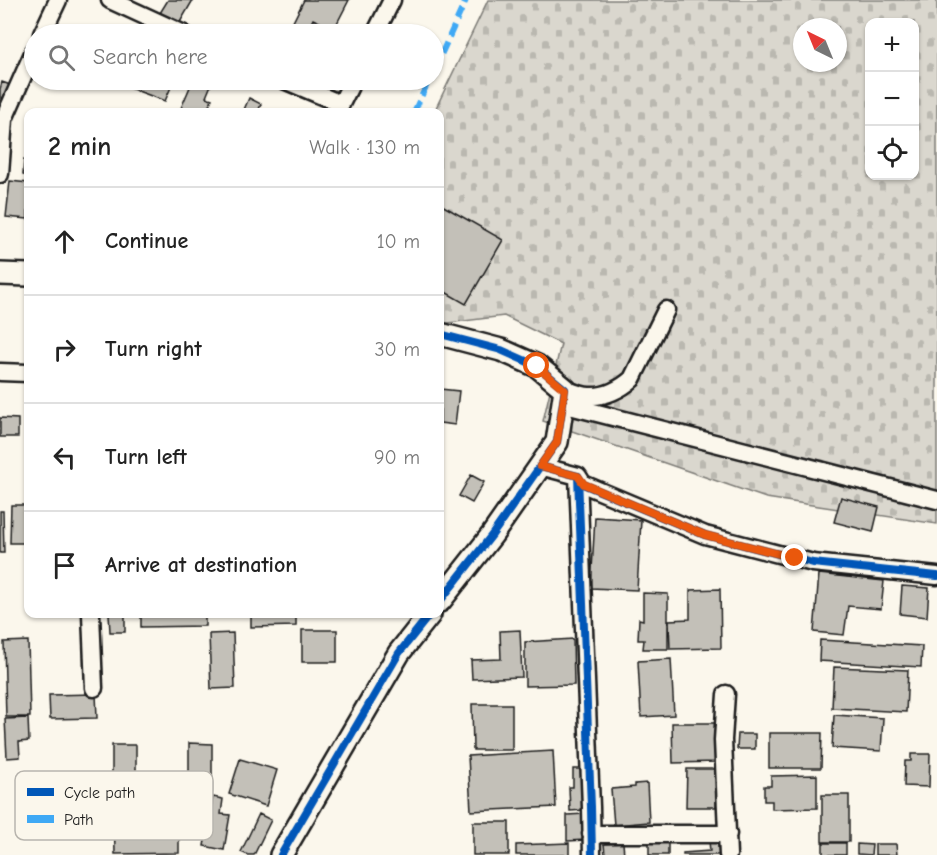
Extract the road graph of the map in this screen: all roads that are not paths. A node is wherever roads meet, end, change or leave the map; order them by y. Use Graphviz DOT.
graph roads {
  1 [pos="58,0"];
  2 [pos="110,0"];
  3 [pos="392,0"];
  4 [pos="47,24"];
  5 [pos="162,24"];
  6 [pos="380,24"];
  7 [pos="24,74"];
  8 [pos="304,90"];
  9 [pos="348,90"];
  10 [pos="339,108"];
  11 [pos="0,174"];
  12 [pos="0,274"];
  13 [pos="24,275"];
  14 [pos="666,310"];
  15 [pos="444,335"];
  16 [pos="0,372"];
  17 [pos="24,373"];
  18 [pos="564,397"];
  19 [pos="540,466"];
  20 [pos="578,476"];
  21 [pos="937,500"];
  22 [pos="937,576"];
  23 [pos="444,596"];
  24 [pos="91,618"];
  25 [pos="427,618"];
  26 [pos="94,688"];
  27 [pos="726,694"];
  28 [pos="591,834"];
  29 [pos="728,834"];
  30 [pos="281,855"];
  31 [pos="592,855"];
  32 [pos="728,855"];
  1 -- 4 [label="street"];
  2 -- 5 [label="street"];
  3 -- 6 [label="street"];
  7 -- 11 [label="street"];
  8 -- 10 [label="street"];
  9 -- 10 [label="street"];
  12 -- 13 [label="street"];
  14 -- 18 [label="street"];
  15 -- 18 [label="street"];
  16 -- 17 [label="street"];
  18 -- 19 [label="street"];
  18 -- 21 [label="street"];
  19 -- 20 [label="street"];
  19 -- 23 [label="street"];
  20 -- 22 [label="street"];
  20 -- 28 [label="street"];
  24 -- 26 [label="street"];
  25 -- 30 [label="street"];
  27 -- 29 [label="street"];
  28 -- 29 [label="street"];
  28 -- 31 [label="street"];
  29 -- 32 [label="street"];
}
